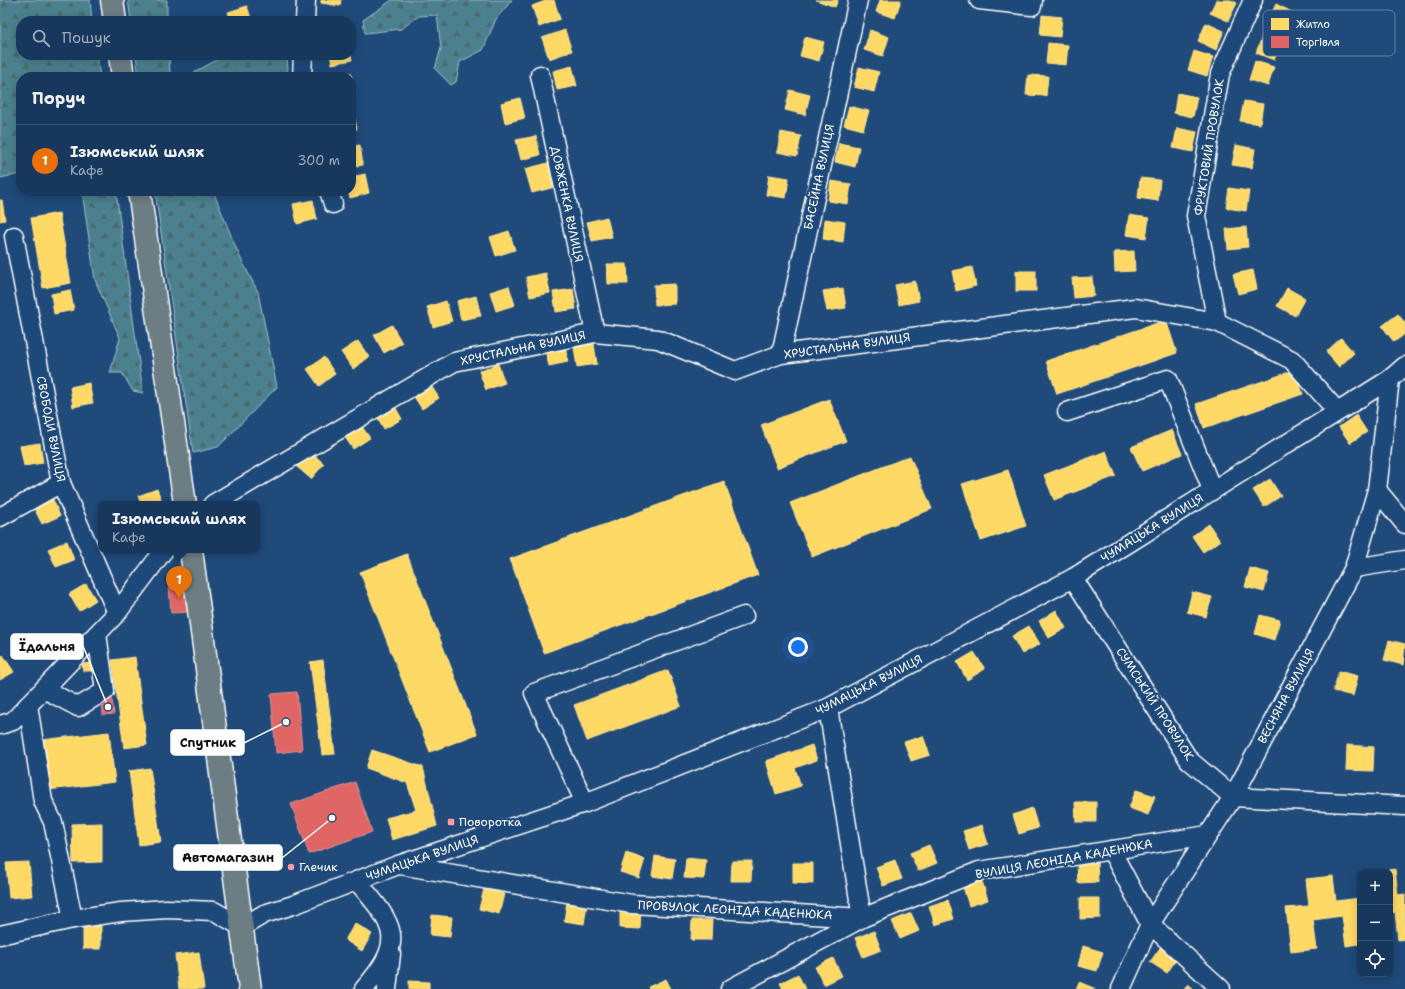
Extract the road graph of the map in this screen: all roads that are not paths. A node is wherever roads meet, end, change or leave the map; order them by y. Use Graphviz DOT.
graph roads {
  1 [pos="112,0"];
  2 [pos="306,0"];
  3 [pos="858,0"];
  4 [pos="979,0"];
  5 [pos="1033,0"];
  6 [pos="1253,0"];
  7 [pos="114,16"];
  8 [pos="305,16"];
  9 [pos="121,60"];
  10 [pos="303,60"];
  11 [pos="122,72"];
  12 [pos="302,72"];
  13 [pos="540,75"];
  14 [pos="140,196"];
  15 [pos="14,236"];
  16 [pos="1217,322"];
  17 [pos="595,332"];
  18 [pos="781,354"];
  19 [pos="1405,366"];
  20 [pos="1390,379"];
  21 [pos="1337,411"];
  22 [pos="1067,412"];
  23 [pos="61,484"];
  24 [pos="1212,490"];
  25 [pos="1376,490"];
  26 [pos="185,501"];
  27 [pos="218,501"];
  28 [pos="0,517"];
  29 [pos="1405,524"];
  30 [pos="162,553"];
  31 [pos="191,553"];
  32 [pos="1405,560"];
  33 [pos="1354,568"];
  34 [pos="1073,578"];
  35 [pos="117,613"];
  36 [pos="744,616"];
  37 [pos="97,634"];
  38 [pos="44,689"];
  39 [pos="28,705"];
  40 [pos="828,708"];
  41 [pos="0,725"];
  42 [pos="1233,797"];
  43 [pos="585,803"];
  44 [pos="1405,806"];
  45 [pos="1208,835"];
  46 [pos="1111,850"];
  47 [pos="398,865"];
  48 [pos="357,881"];
  49 [pos="862,918"];
  50 [pos="73,919"];
  51 [pos="1150,924"];
  52 [pos="242,927"];
  53 [pos="0,935"];
  54 [pos="391,947"];
  55 [pos="250,989"];
  56 [pos="364,989"];
  57 [pos="387,989"];
  58 [pos="730,989"];
  59 [pos="1121,989"];
  60 [pos="1221,989"];
  1 -- 7 [label="highway"];
  2 -- 8 [label="street"];
  3 -- 18 [label="street, БАСЕЙНА ВУЛИЦЯ"];
  4 -- 5 [label="street"];
  6 -- 16 [label="street, ФРУКТОВИЙ ПРОВУЛОК"];
  9 -- 11 [label="highway"];
  10 -- 12 [label="street"];
  13 -- 17 [label="street, ДОВЖЕНКА ВУЛИЦЯ"];
  14 -- 26 [label="highway"];
  15 -- 23 [label="street, СВОБОДИ ВУЛИЦЯ"];
  16 -- 18 [label="street, ХРУСТАЛЬНА ВУЛИЦЯ"];
  16 -- 21 [label="street, ХРУСТАЛЬНА ВУЛИЦЯ"];
  17 -- 18 [label="street, ХРУСТАЛЬНА ВУЛИЦЯ"];
  17 -- 27 [label="street, ХРУСТАЛЬНА ВУЛИЦЯ"];
  19 -- 20 [label="street, ЧУМАЦЬКА ВУЛИЦЯ"];
  20 -- 21 [label="street, ЧУМАЦЬКА ВУЛИЦЯ"];
  20 -- 25 [label="street, ВЕСНЯНА ВУЛИЦЯ"];
  21 -- 24 [label="street, ЧУМАЦЬКА ВУЛИЦЯ"];
  22 -- 24 [label="street"];
  23 -- 28 [label="street"];
  23 -- 35 [label="street, СВОБОДИ ВУЛИЦЯ"];
  24 -- 34 [label="street, ЧУМАЦЬКА ВУЛИЦЯ"];
  25 -- 29 [label="street"];
  25 -- 33 [label="street, ВЕСНЯНА ВУЛИЦЯ"];
  30 -- 35 [label="street"];
  31 -- 52 [label="highway"];
  32 -- 33 [label="street"];
  33 -- 42 [label="street, ВЕСНЯНА ВУЛИЦЯ"];
  34 -- 40 [label="street, ЧУМАЦЬКА ВУЛИЦЯ"];
  34 -- 42 [label="street, СУМСЬКИЙ ПРОВУЛОК"];
  35 -- 37 [label="street"];
  36 -- 43 [label="street"];
  37 -- 38 [label="street"];
  37 -- 38 [label="street"];
  38 -- 39 [label="street"];
  39 -- 41 [label="street"];
  39 -- 50 [label="street"];
  40 -- 43 [label="street, ЧУМАЦЬКА ВУЛИЦЯ"];
  40 -- 49 [label="street"];
  42 -- 44 [label="street"];
  42 -- 45 [label="street, ВЕСНЯНА ВУЛИЦЯ"];
  43 -- 47 [label="street, ЧУМАЦЬКА ВУЛИЦЯ"];
  45 -- 46 [label="street, ВУЛИЦЯ ЛЕОНІДА КАДЕНЮКА"];
  45 -- 51 [label="street, ВЕСНЯНА ВУЛИЦЯ"];
  46 -- 49 [label="street, ВУЛИЦЯ ЛЕОНІДА КАДЕНЮКА"];
  46 -- 51 [label="street"];
  47 -- 48 [label="street, ЧУМАЦЬКА ВУЛИЦЯ"];
  47 -- 49 [label="street, ПРОВУЛОК ЛЕОНІДА КАДЕНЮКА"];
  48 -- 52 [label="street, ЧУМАЦЬКА ВУЛИЦЯ"];
  48 -- 54 [label="street"];
  49 -- 58 [label="street, ВУЛИЦЯ ЛЕОНІДА КАДЕНЮКА"];
  50 -- 52 [label="street"];
  50 -- 53 [label="street"];
  51 -- 59 [label="street, ВЕСНЯНА ВУЛИЦЯ"];
  51 -- 60 [label="street"];
  52 -- 55 [label="highway"];
  54 -- 56 [label="street"];
  54 -- 57 [label="street"];
}
